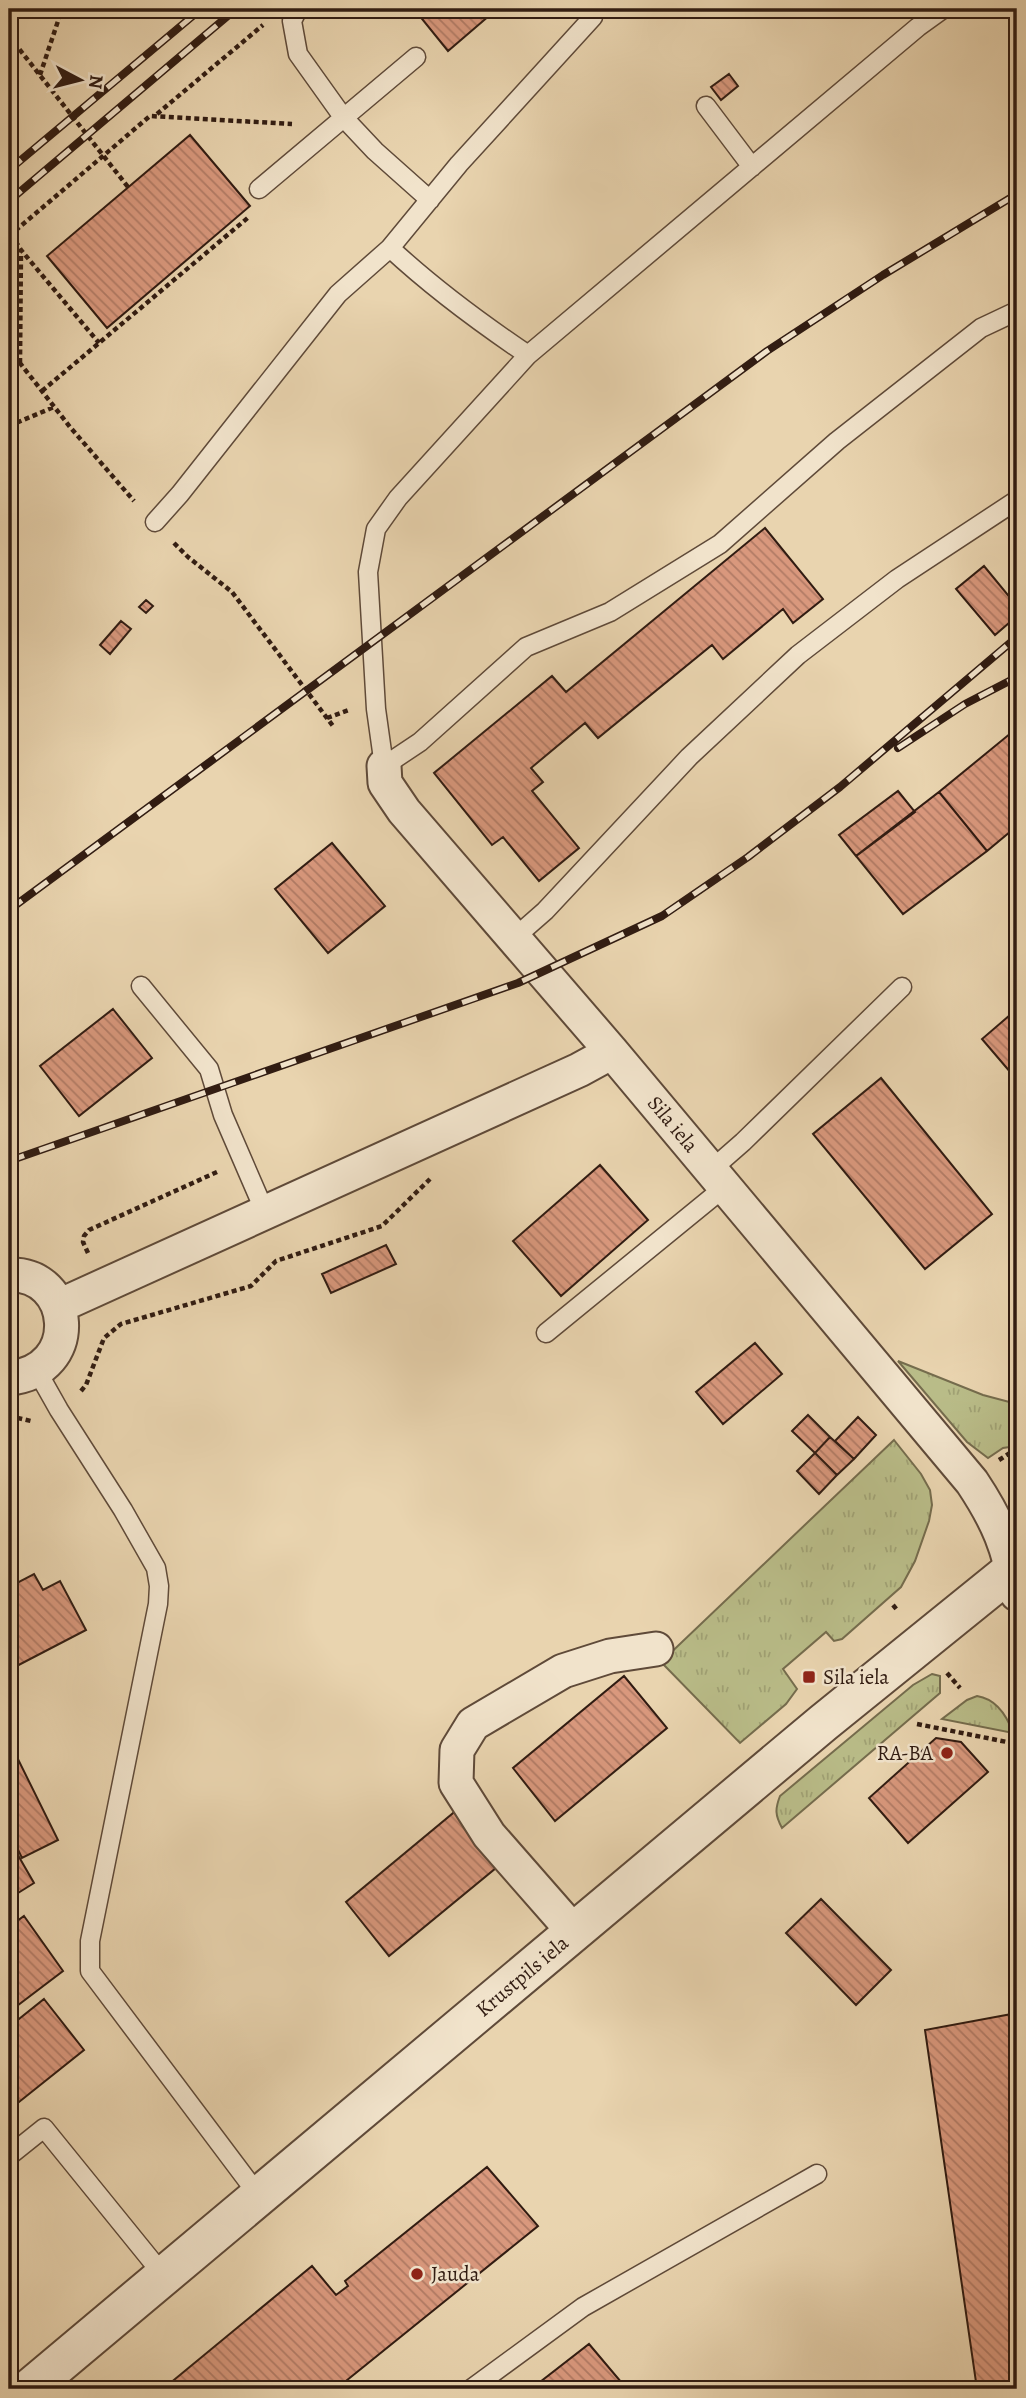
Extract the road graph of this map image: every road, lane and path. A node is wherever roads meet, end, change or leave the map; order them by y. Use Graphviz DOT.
graph roads {
  1 [pos="62,9"];
  2 [pos="298,9"];
  3 [pos="593,9"];
  4 [pos="943,9"];
  5 [pos="269,21"];
  6 [pos="9,36"];
  7 [pos="416,57"];
  8 [pos="40,76"];
  9 [pos="706,106"];
  10 [pos="156,115"];
  11 [pos="338,122"];
  12 [pos="104,155"];
  13 [pos="752,167"];
  14 [pos="128,187"];
  15 [pos="259,189"];
  16 [pos="430,200"];
  17 [pos="10,235"];
  18 [pos="390,248"];
  19 [pos="21,250"];
  20 [pos="1017,311"];
  21 [pos="99,343"];
  22 [pos="528,355"];
  23 [pos="20,363"];
  24 [pos="42,391"];
  25 [pos="54,407"];
  26 [pos="9,426"];
  27 [pos="1017,500"];
  28 [pos="155,522"];
  29 [pos="384,766"];
  30 [pos="513,939"];
  31 [pos="141,986"];
  32 [pos="902,987"];
  33 [pos="612,1052"];
  34 [pos="436,1173"];
  35 [pos="718,1178"];
  36 [pos="265,1212"];
  37 [pos="9,1275"];
  38 [pos="58,1306"];
  39 [pos="546,1333"];
  40 [pos="23,1375"];
  41 [pos="59,1410"];
  42 [pos="9,1416"];
  43 [pos="1017,1454"];
  44 [pos="994,1464"];
  45 [pos="1016,1577"];
  46 [pos="893,1605"];
  47 [pos="898,1611"];
  48 [pos="656,1649"];
  49 [pos="943,1667"];
  50 [pos="960,1688"];
  51 [pos="917,1724"];
  52 [pos="1017,1744"];
  53 [pos="575,1931"];
  54 [pos="9,2156"];
  55 [pos="817,2174"];
  56 [pos="259,2196"];
  57 [pos="164,2276"];
  58 [pos="29,2389"];
  59 [pos="471,2389"];
  1 -- 8 [label="path"];
  2 -- 11 [label="lane"];
  3 -- 16 [label="lane"];
  4 -- 13 [label="lane"];
  5 -- 10 [label="path"];
  6 -- 8 [label="path"];
  7 -- 11 [label="lane"];
  8 -- 12 [label="path"];
  9 -- 13 [label="lane"];
  10 -- 11 [label="path"];
  10 -- 12 [label="path"];
  11 -- 15 [label="lane"];
  11 -- 16 [label="lane"];
  12 -- 14 [label="path"];
  12 -- 17 [label="path"];
  13 -- 22 [label="lane"];
  15 -- 21 [label="path"];
  16 -- 18 [label="lane"];
  17 -- 19 [label="path"];
  18 -- 22 [label="lane"];
  18 -- 28 [label="lane"];
  19 -- 21 [label="path"];
  19 -- 23 [label="path"];
  20 -- 29 [label="lane"];
  21 -- 24 [label="path"];
  22 -- 29 [label="lane"];
  25 -- 26 [label="path"];
  27 -- 30 [label="lane"];
  29 -- 30 [label="street, Sila iela"];
  30 -- 33 [label="street, Sila iela"];
  31 -- 36 [label="lane"];
  32 -- 35 [label="lane"];
  33 -- 35 [label="street, Sila iela"];
  33 -- 36 [label="street"];
  34 -- 41 [label="path"];
  35 -- 39 [label="lane"];
  35 -- 45 [label="street, Sila iela"];
  36 -- 38 [label="street"];
  37 -- 38 [label="street"];
  38 -- 40 [label="street"];
  40 -- 41 [label="lane"];
  41 -- 42 [label="path"];
  41 -- 56 [label="lane"];
  43 -- 44 [label="path"];
  45 -- 53 [label="street, Krustpils iela"];
  46 -- 47 [label="path"];
  48 -- 53 [label="street"];
  49 -- 50 [label="path"];
  51 -- 52 [label="path"];
  53 -- 56 [label="street, Krustpils iela"];
  54 -- 57 [label="lane"];
  55 -- 59 [label="lane"];
  56 -- 57 [label="street, Krustpils iela"];
  57 -- 58 [label="street, Krustpils iela"];
}
